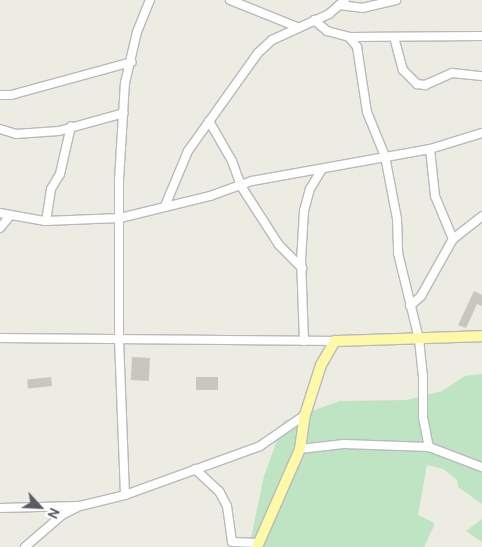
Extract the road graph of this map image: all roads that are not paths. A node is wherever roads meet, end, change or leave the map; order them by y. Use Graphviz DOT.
graph roads {
  1 [pos="150,0"];
  2 [pos="230,0"];
  3 [pos="396,0"];
  4 [pos="342,3"];
  5 [pos="314,20"];
  6 [pos="297,27"];
  7 [pos="482,36"];
  8 [pos="349,37"];
  9 [pos="394,37"];
  10 [pos="132,62"];
  11 [pos="482,76"];
  12 [pos="0,95"];
  13 [pos="124,113"];
  14 [pos="209,121"];
  15 [pos="71,126"];
  16 [pos="0,129"];
  17 [pos="482,133"];
  18 [pos="430,149"];
  19 [pos="385,156"];
  20 [pos="322,169"];
  21 [pos="241,186"];
  22 [pos="165,206"];
  23 [pos="0,214"];
  24 [pos="482,216"];
  25 [pos="9,217"];
  26 [pos="120,218"];
  27 [pos="46,221"];
  28 [pos="0,228"];
  29 [pos="453,239"];
  30 [pos="303,268"];
  31 [pos="410,306"];
  32 [pos="482,336"];
  33 [pos="0,338"];
  34 [pos="120,338"];
  35 [pos="419,339"];
  36 [pos="304,341"];
  37 [pos="335,341"];
  38 [pos="305,416"];
  39 [pos="429,447"];
  40 [pos="300,449"];
  41 [pos="482,467"];
  42 [pos="195,469"];
  43 [pos="125,495"];
  44 [pos="80,506"];
  45 [pos="0,508"];
  46 [pos="229,545"];
  47 [pos="258,545"];
  48 [pos="25,547"];
  1 -- 10 [label="street"];
  2 -- 6 [label="street"];
  3 -- 4 [label="street"];
  4 -- 5 [label="street"];
  5 -- 6 [label="street"];
  5 -- 8 [label="street"];
  6 -- 14 [label="street"];
  7 -- 9 [label="street"];
  8 -- 9 [label="street"];
  8 -- 19 [label="street"];
  9 -- 11 [label="street"];
  10 -- 12 [label="street"];
  10 -- 13 [label="street"];
  13 -- 15 [label="street"];
  13 -- 26 [label="street"];
  14 -- 21 [label="street"];
  14 -- 22 [label="street"];
  15 -- 16 [label="street"];
  15 -- 27 [label="street"];
  17 -- 18 [label="street"];
  18 -- 19 [label="street"];
  18 -- 29 [label="street"];
  19 -- 20 [label="street"];
  19 -- 31 [label="street"];
  20 -- 21 [label="street"];
  20 -- 30 [label="street"];
  21 -- 22 [label="street"];
  21 -- 30 [label="street"];
  22 -- 26 [label="street"];
  23 -- 25 [label="street"];
  24 -- 29 [label="street"];
  25 -- 27 [label="street"];
  25 -- 28 [label="street"];
  26 -- 27 [label="street"];
  26 -- 34 [label="street"];
  29 -- 31 [label="street"];
  30 -- 36 [label="street"];
  31 -- 35 [label="street"];
  32 -- 35 [label="main road"];
  33 -- 34 [label="street"];
  34 -- 36 [label="street"];
  34 -- 43 [label="street"];
  35 -- 37 [label="main road"];
  35 -- 39 [label="street"];
  36 -- 37 [label="street"];
  37 -- 38 [label="main road"];
  38 -- 40 [label="main road"];
  38 -- 42 [label="street"];
  39 -- 40 [label="street"];
  39 -- 41 [label="street"];
  40 -- 47 [label="main road"];
  42 -- 43 [label="street"];
  42 -- 46 [label="street"];
  43 -- 44 [label="street"];
  44 -- 45 [label="street"];
  44 -- 48 [label="street"];
  46 -- 47 [label="street"];
}
